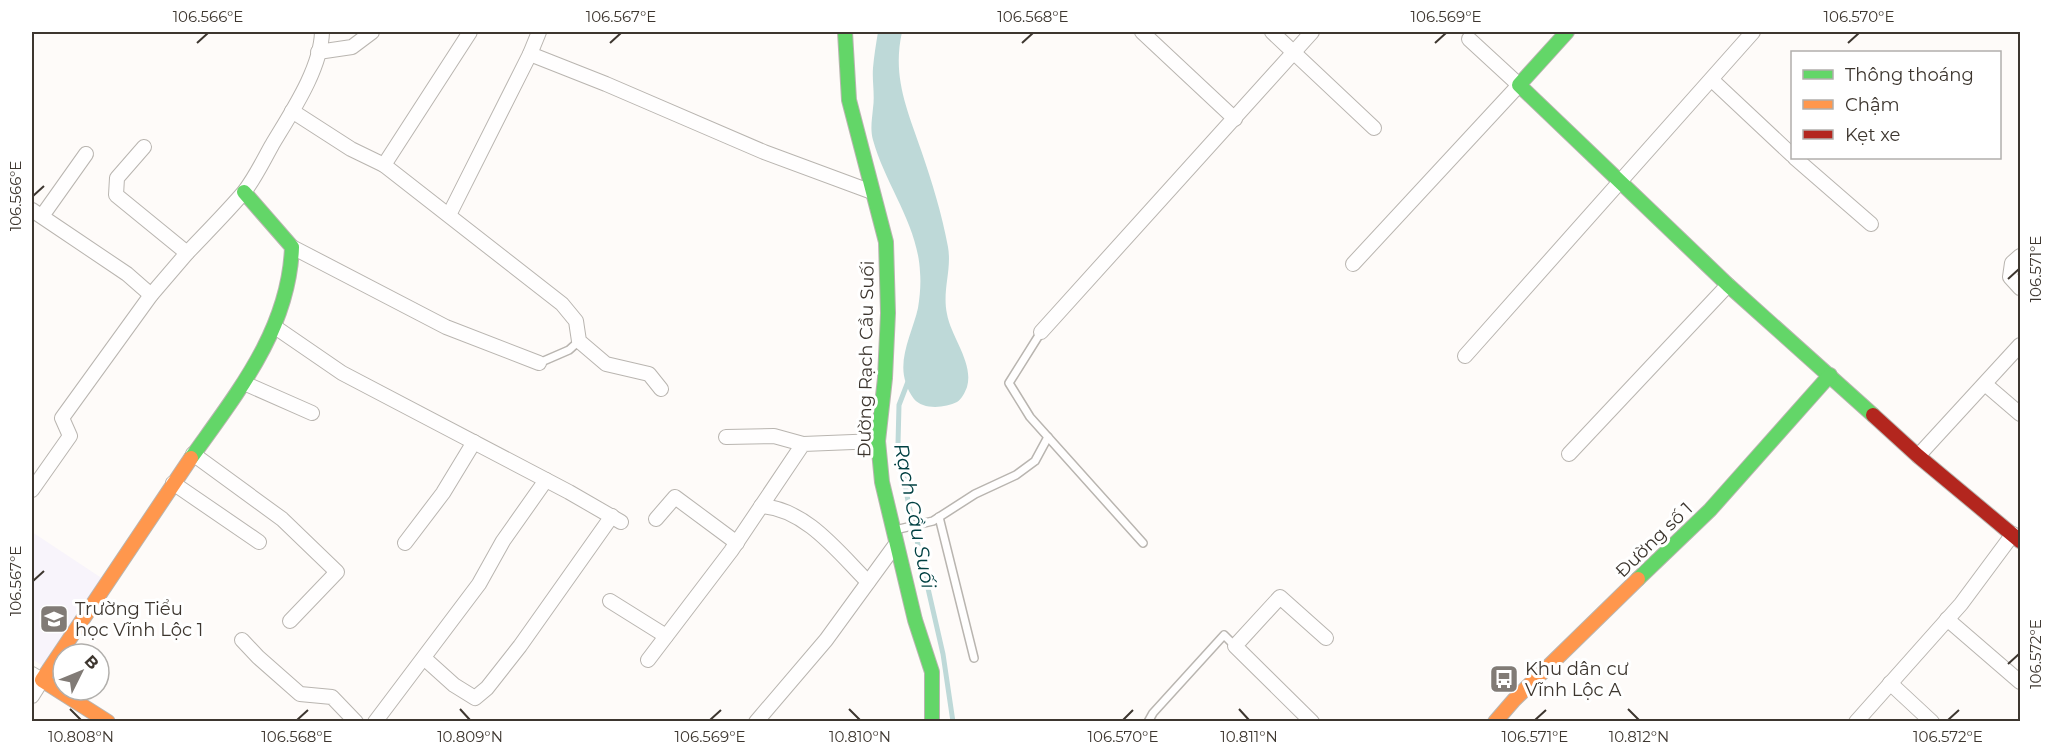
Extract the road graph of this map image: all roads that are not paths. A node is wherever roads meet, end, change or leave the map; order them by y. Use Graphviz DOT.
graph roads {
  1 [pos="322,32"];
  2 [pos="372,32"];
  3 [pos="470,32"];
  4 [pos="539,32"];
  5 [pos="845,32"];
  6 [pos="1142,32"];
  7 [pos="1272,32"];
  8 [pos="1312,32"];
  9 [pos="1567,32"];
  10 [pos="1753,32"];
  11 [pos="1469,39"];
  12 [pos="318,52"];
  13 [pos="1294,53"];
  14 [pos="531,54"];
  15 [pos="1712,80"];
  16 [pos="1519,85"];
  17 [pos="292,111"];
  18 [pos="1234,119"];
  19 [pos="1374,128"];
  20 [pos="144,147"];
  21 [pos="1791,153"];
  22 [pos="86,154"];
  23 [pos="1797,159"];
  24 [pos="384,165"];
  25 [pos="1620,182"];
  26 [pos="244,192"];
  27 [pos="872,192"];
  28 [pos="37,213"];
  29 [pos="449,214"];
  30 [pos="1871,224"];
  31 [pos="292,247"];
  32 [pos="187,253"];
  33 [pos="2020,256"];
  34 [pos="1353,264"];
  35 [pos="1728,285"];
  36 [pos="2020,288"];
  37 [pos="151,295"];
  38 [pos="275,327"];
  39 [pos="1041,332"];
  40 [pos="579,340"];
  41 [pos="2020,345"];
  42 [pos="1465,356"];
  43 [pos="539,363"];
  44 [pos="1830,375"];
  45 [pos="244,383"];
  46 [pos="1984,384"];
  47 [pos="661,389"];
  48 [pos="312,413"];
  49 [pos="2020,414"];
  50 [pos="726,437"];
  51 [pos="1048,437"];
  52 [pos="878,441"];
  53 [pos="474,442"];
  54 [pos="803,444"];
  55 [pos="193,454"];
  56 [pos="1569,454"];
  57 [pos="1918,456"];
  58 [pos="546,480"];
  59 [pos="173,483"];
  60 [pos="32,490"];
  61 [pos="761,506"];
  62 [pos="657,519"];
  63 [pos="936,519"];
  64 [pos="898,534"];
  65 [pos="2017,538"];
  66 [pos="259,542"];
  67 [pos="405,543"];
  68 [pos="737,543"];
  69 [pos="1143,543"];
  70 [pos="868,582"];
  71 [pos="610,601"];
  72 [pos="1947,619"];
  73 [pos="290,621"];
  74 [pos="666,636"];
  75 [pos="1326,638"];
  76 [pos="242,640"];
  77 [pos="1235,646"];
  78 [pos="424,658"];
  79 [pos="974,658"];
  80 [pos="648,660"];
  81 [pos="37,677"];
  82 [pos="1890,682"];
  83 [pos="2020,682"];
  84 [pos="32,696"];
  85 [pos="757,721"];
  86 [pos="108,722"];
  87 [pos="356,722"];
  88 [pos="375,722"];
  89 [pos="932,722"];
  90 [pos="1148,722"];
  91 [pos="1312,722"];
  92 [pos="1495,722"];
  93 [pos="1856,722"];
  94 [pos="1932,722"];
  1 -- 12 [label="street"];
  2 -- 12 [label="street"];
  3 -- 24 [label="street"];
  4 -- 14 [label="street"];
  5 -- 27 [label="street, Đường Rạch Cầu Suối"];
  6 -- 18 [label="street"];
  7 -- 13 [label="street"];
  8 -- 13 [label="street"];
  9 -- 16 [label="street"];
  10 -- 15 [label="street"];
  11 -- 16 [label="street"];
  12 -- 17 [label="street"];
  13 -- 18 [label="street"];
  13 -- 19 [label="street"];
  14 -- 27 [label="street"];
  14 -- 29 [label="street"];
  15 -- 21 [label="street"];
  15 -- 25 [label="street"];
  16 -- 25 [label="street"];
  16 -- 34 [label="street"];
  17 -- 24 [label="street"];
  17 -- 26 [label="street"];
  18 -- 39 [label="street"];
  20 -- 32 [label="street"];
  22 -- 28 [label="street"];
  23 -- 30 [label="street"];
  24 -- 29 [label="street"];
  25 -- 35 [label="street"];
  25 -- 42 [label="street"];
  26 -- 31 [label="street"];
  26 -- 32 [label="street"];
  27 -- 52 [label="street, Đường Rạch Cầu Suối"];
  28 -- 37 [label="street"];
  29 -- 40 [label="street"];
  31 -- 38 [label="street"];
  31 -- 43 [label="street"];
  32 -- 37 [label="street"];
  33 -- 36 [label="street"];
  35 -- 44 [label="street"];
  35 -- 56 [label="street"];
  37 -- 60 [label="street"];
  38 -- 45 [label="street"];
  38 -- 53 [label="street"];
  39 -- 51 [label="lane"];
  40 -- 43 [label="lane"];
  40 -- 47 [label="street"];
  41 -- 46 [label="street"];
  44 -- 57 [label="street"];
  44 -- 92 [label="street, Đường số 1"];
  45 -- 48 [label="street"];
  45 -- 55 [label="street"];
  46 -- 49 [label="street"];
  46 -- 57 [label="street"];
  50 -- 54 [label="street"];
  51 -- 63 [label="lane"];
  51 -- 69 [label="lane"];
  52 -- 54 [label="street"];
  52 -- 64 [label="street, Đường Rạch Cầu Suối"];
  53 -- 58 [label="street"];
  53 -- 67 [label="street"];
  54 -- 61 [label="street"];
  55 -- 59 [label="street"];
  55 -- 73 [label="street"];
  57 -- 65 [label="street"];
  58 -- 78 [label="street"];
  58 -- 78 [label="street"];
  59 -- 66 [label="street"];
  59 -- 81 [label="street"];
  61 -- 68 [label="street"];
  61 -- 70 [label="street"];
  62 -- 68 [label="street"];
  63 -- 64 [label="lane"];
  63 -- 79 [label="lane"];
  64 -- 70 [label="street"];
  64 -- 89 [label="street, Đường Rạch Cầu Suối"];
  65 -- 72 [label="street"];
  68 -- 74 [label="street"];
  70 -- 85 [label="street"];
  71 -- 74 [label="street"];
  72 -- 82 [label="street"];
  72 -- 83 [label="street"];
  74 -- 80 [label="street"];
  75 -- 77 [label="street"];
  76 -- 87 [label="street"];
  77 -- 90 [label="lane"];
  77 -- 91 [label="street"];
  78 -- 88 [label="street"];
  81 -- 84 [label="street"];
  81 -- 86 [label="street"];
  82 -- 93 [label="street"];
  82 -- 94 [label="street"];
}
